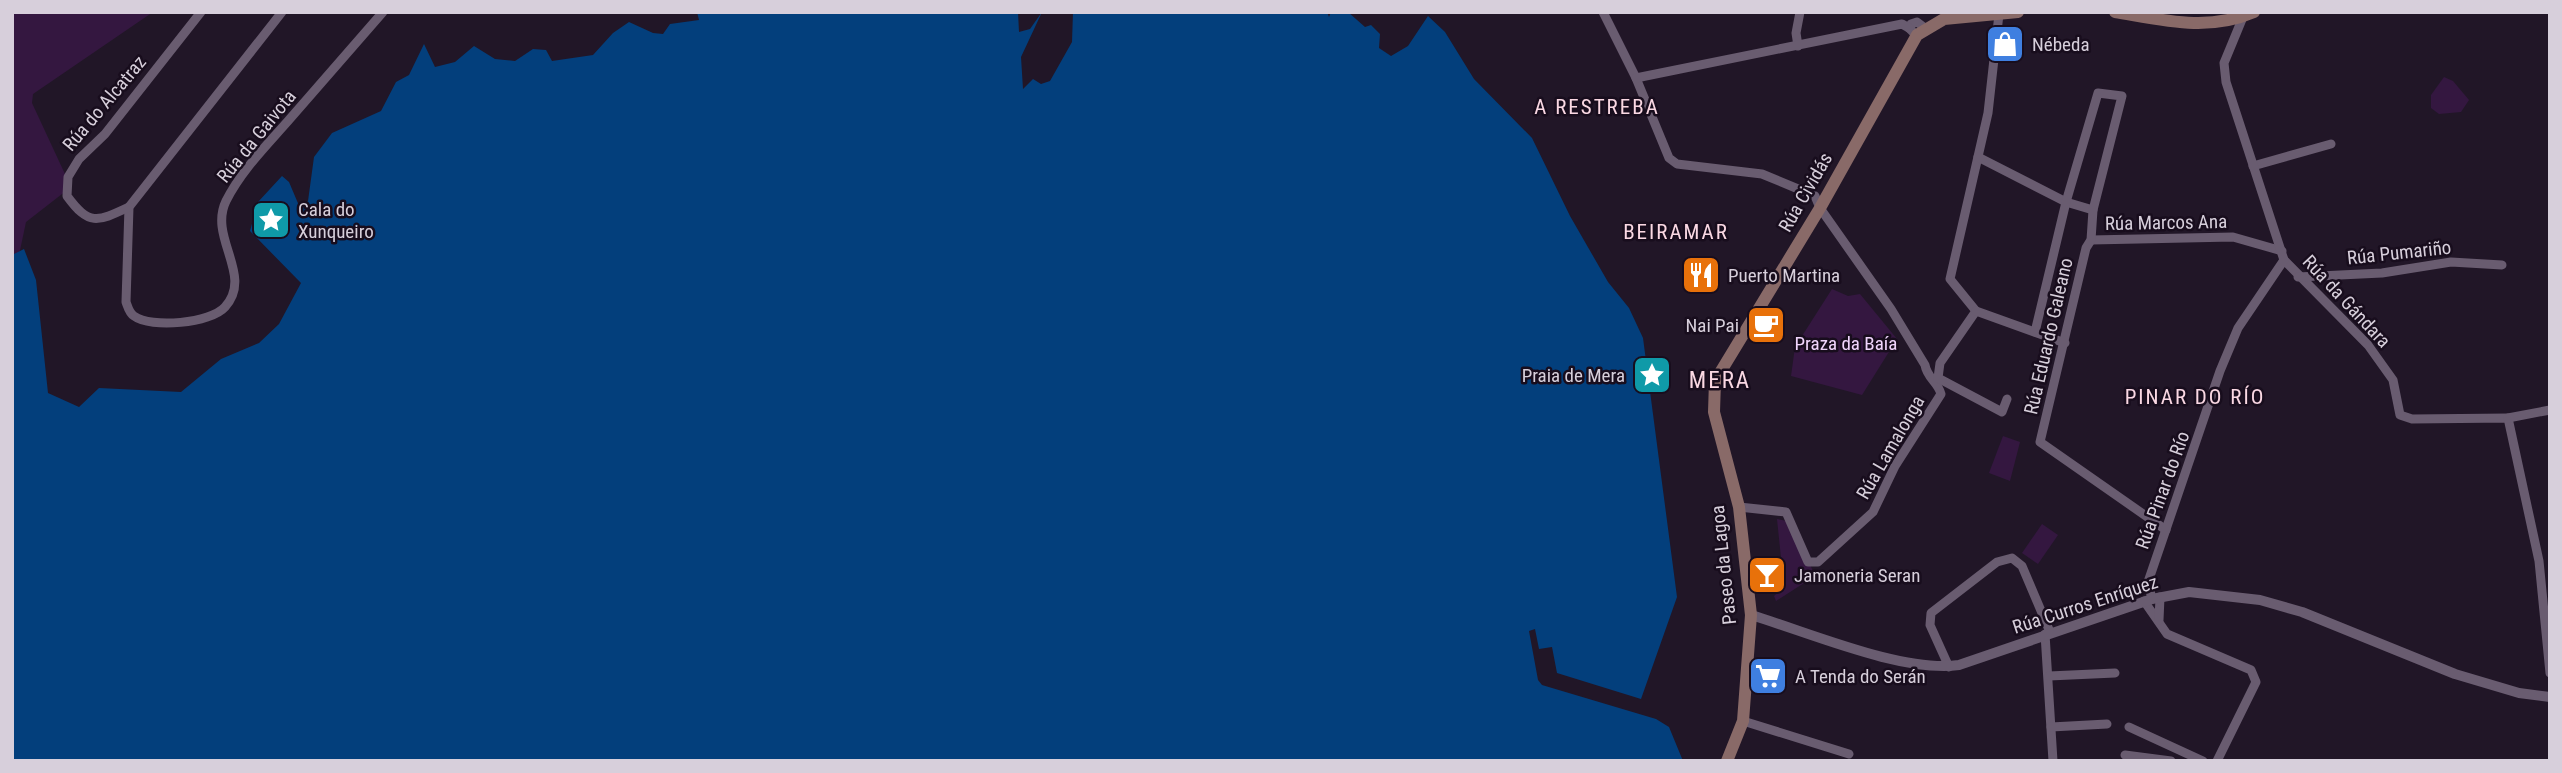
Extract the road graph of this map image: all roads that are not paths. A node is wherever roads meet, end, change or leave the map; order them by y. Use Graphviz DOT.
graph roads {
  1 [pos="201,12"];
  2 [pos="282,12"];
  3 [pos="383,12"];
  4 [pos="1800,12"];
  5 [pos="2018,12"];
  6 [pos="2115,12"];
  7 [pos="1999,13"];
  8 [pos="1605,14"];
  9 [pos="2249,15"];
  10 [pos="1917,30"];
  11 [pos="1798,46"];
  12 [pos="1636,78"];
  13 [pos="2331,144"];
  14 [pos="1978,157"];
  15 [pos="2253,166"];
  16 [pos="2066,202"];
  17 [pos="129,207"];
  18 [pos="1820,208"];
  19 [pos="2092,210"];
  20 [pos="2091,240"];
  21 [pos="2283,255"];
  22 [pos="2502,265"];
  23 [pos="2298,277"];
  24 [pos="1976,311"];
  25 [pos="2035,332"];
  26 [pos="2065,343"];
  27 [pos="1722,365"];
  28 [pos="2007,400"];
  29 [pos="2550,410"];
  30 [pos="2508,418"];
  31 [pos="1739,507"];
  32 [pos="2166,530"];
  33 [pos="2152,599"];
  34 [pos="1751,615"];
  35 [pos="2159,620"];
  36 [pos="2048,633"];
  37 [pos="1949,667"];
  38 [pos="2115,673"];
  39 [pos="2550,673"];
  40 [pos="2049,676"];
  41 [pos="2550,697"];
  42 [pos="1743,721"];
  43 [pos="2107,724"];
  44 [pos="2052,727"];
  45 [pos="2129,727"];
  46 [pos="1849,754"];
  47 [pos="2125,755"];
  48 [pos="1727,761"];
  49 [pos="2053,761"];
  50 [pos="2171,761"];
  51 [pos="2203,761"];
  52 [pos="2217,761"];
  1 -- 17 [label="street, Rúa do Alcatraz"];
  2 -- 17 [label="street"];
  3 -- 17 [label="street, Rúa da Gaivota"];
  4 -- 11 [label="street"];
  5 -- 7 [label="main road"];
  6 -- 9 [label="main road"];
  7 -- 10 [label="main road"];
  7 -- 14 [label="street"];
  8 -- 12 [label="street"];
  9 -- 15 [label="street"];
  10 -- 11 [label="street"];
  10 -- 18 [label="main road, Rúa Cividás"];
  11 -- 12 [label="street"];
  12 -- 18 [label="street, Rúa Lamalonga"];
  13 -- 15 [label="street"];
  14 -- 16 [label="street"];
  14 -- 24 [label="street"];
  15 -- 21 [label="street"];
  16 -- 19 [label="street"];
  16 -- 19 [label="street, Rúa Eduardo Galeano"];
  16 -- 25 [label="street, Rúa Eduardo Galeano"];
  18 -- 27 [label="main road, Rúa Cividás"];
  18 -- 31 [label="street, Rúa Lamalonga"];
  19 -- 20 [label="street, Rúa Eduardo Galeano"];
  20 -- 21 [label="street, Rúa Marcos Ana"];
  20 -- 26 [label="street, Rúa Eduardo Galeano"];
  21 -- 23 [label="street, Rúa da Gándara"];
  21 -- 32 [label="street, Rúa Pinar do Río"];
  22 -- 23 [label="street, Rúa Pumariño"];
  23 -- 30 [label="street, Rúa da Gándara"];
  24 -- 25 [label="street"];
  24 -- 28 [label="street"];
  25 -- 26 [label="street"];
  26 -- 32 [label="street, Rúa Eduardo Galeano"];
  27 -- 31 [label="main road, Paseo da Lagoa"];
  29 -- 30 [label="street"];
  30 -- 39 [label="street"];
  31 -- 34 [label="main road, Paseo da Lagoa"];
  32 -- 33 [label="street, Rúa Pinar do Río"];
  33 -- 35 [label="street"];
  33 -- 35 [label="street, Rúa Pinar do Río"];
  33 -- 36 [label="street, Rúa Curros Enríquez"];
  33 -- 41 [label="street, Rúa Curros Enríquez"];
  34 -- 37 [label="street, Rúa Curros Enríquez"];
  34 -- 42 [label="main road, Paseo da Lagoa"];
  35 -- 52 [label="street"];
  36 -- 37 [label="street, Rúa Curros Enríquez"];
  36 -- 37 [label="street"];
  36 -- 40 [label="street"];
  38 -- 40 [label="street"];
  40 -- 44 [label="street"];
  42 -- 46 [label="street"];
  42 -- 48 [label="main road, Paseo da Lagoa"];
  43 -- 44 [label="street"];
  44 -- 49 [label="street"];
  45 -- 51 [label="street"];
  47 -- 50 [label="street"];
}
